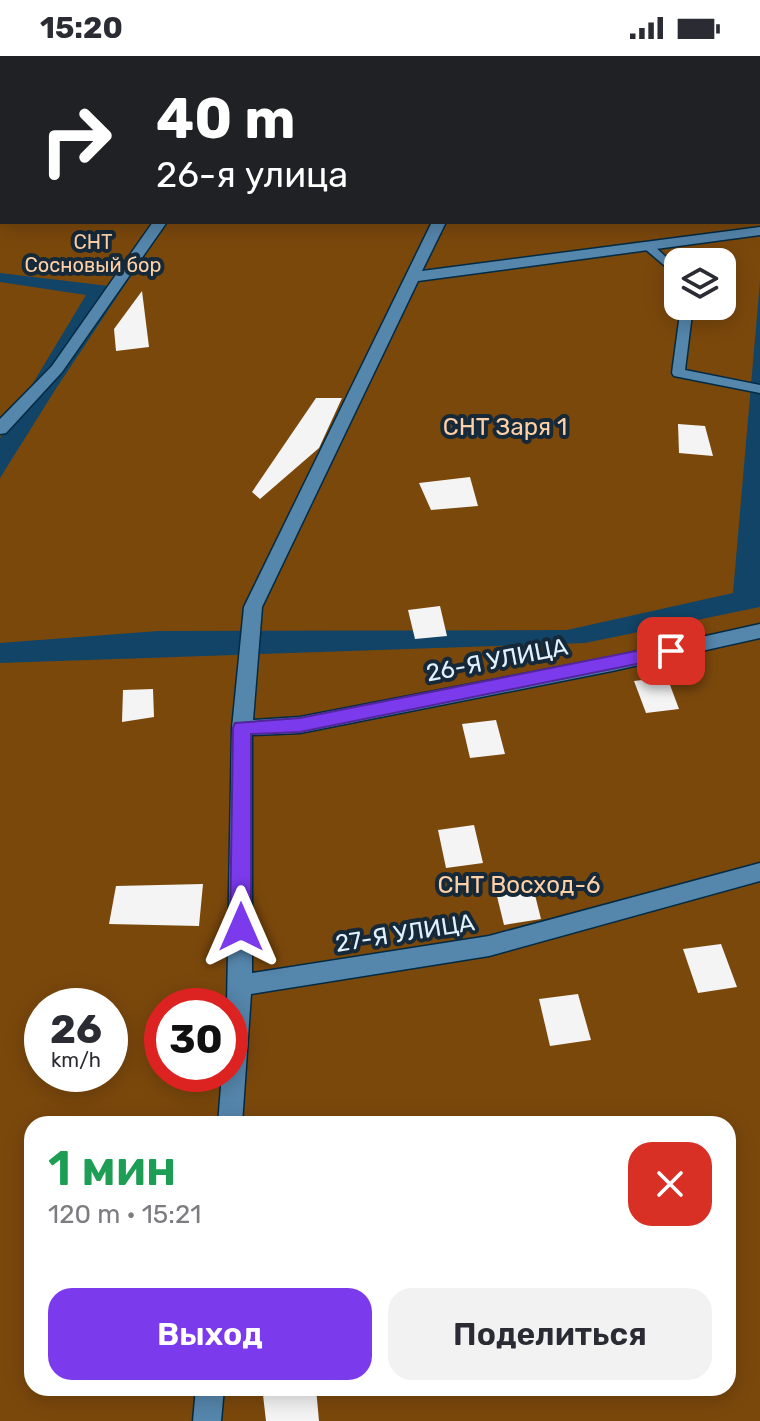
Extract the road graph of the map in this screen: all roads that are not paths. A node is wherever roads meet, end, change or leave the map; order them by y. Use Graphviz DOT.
graph roads {
  1 [pos="159,224"];
  2 [pos="438,224"];
  3 [pos="760,231"];
  4 [pos="649,247"];
  5 [pos="664,261"];
  6 [pos="413,277"];
  7 [pos="685,320"];
  8 [pos="760,389"];
  9 [pos="4,421"];
  10 [pos="760,631"];
  11 [pos="242,728"];
  12 [pos="760,872"];
  13 [pos="240,985"];
  14 [pos="231,1116"];
  15 [pos="209,1396"];
  16 [pos="207,1421"];
  1 -- 9 [label="street"];
  2 -- 6 [label="street"];
  3 -- 4 [label="street"];
  4 -- 5 [label="lane"];
  4 -- 6 [label="street"];
  6 -- 11 [label="street"];
  7 -- 8 [label="lane"];
  10 -- 11 [label="street, 26-Я УЛИЦА"];
  11 -- 13 [label="street"];
  12 -- 13 [label="street, 27-Я УЛИЦА"];
  13 -- 14 [label="street"];
  15 -- 16 [label="street"];
}
